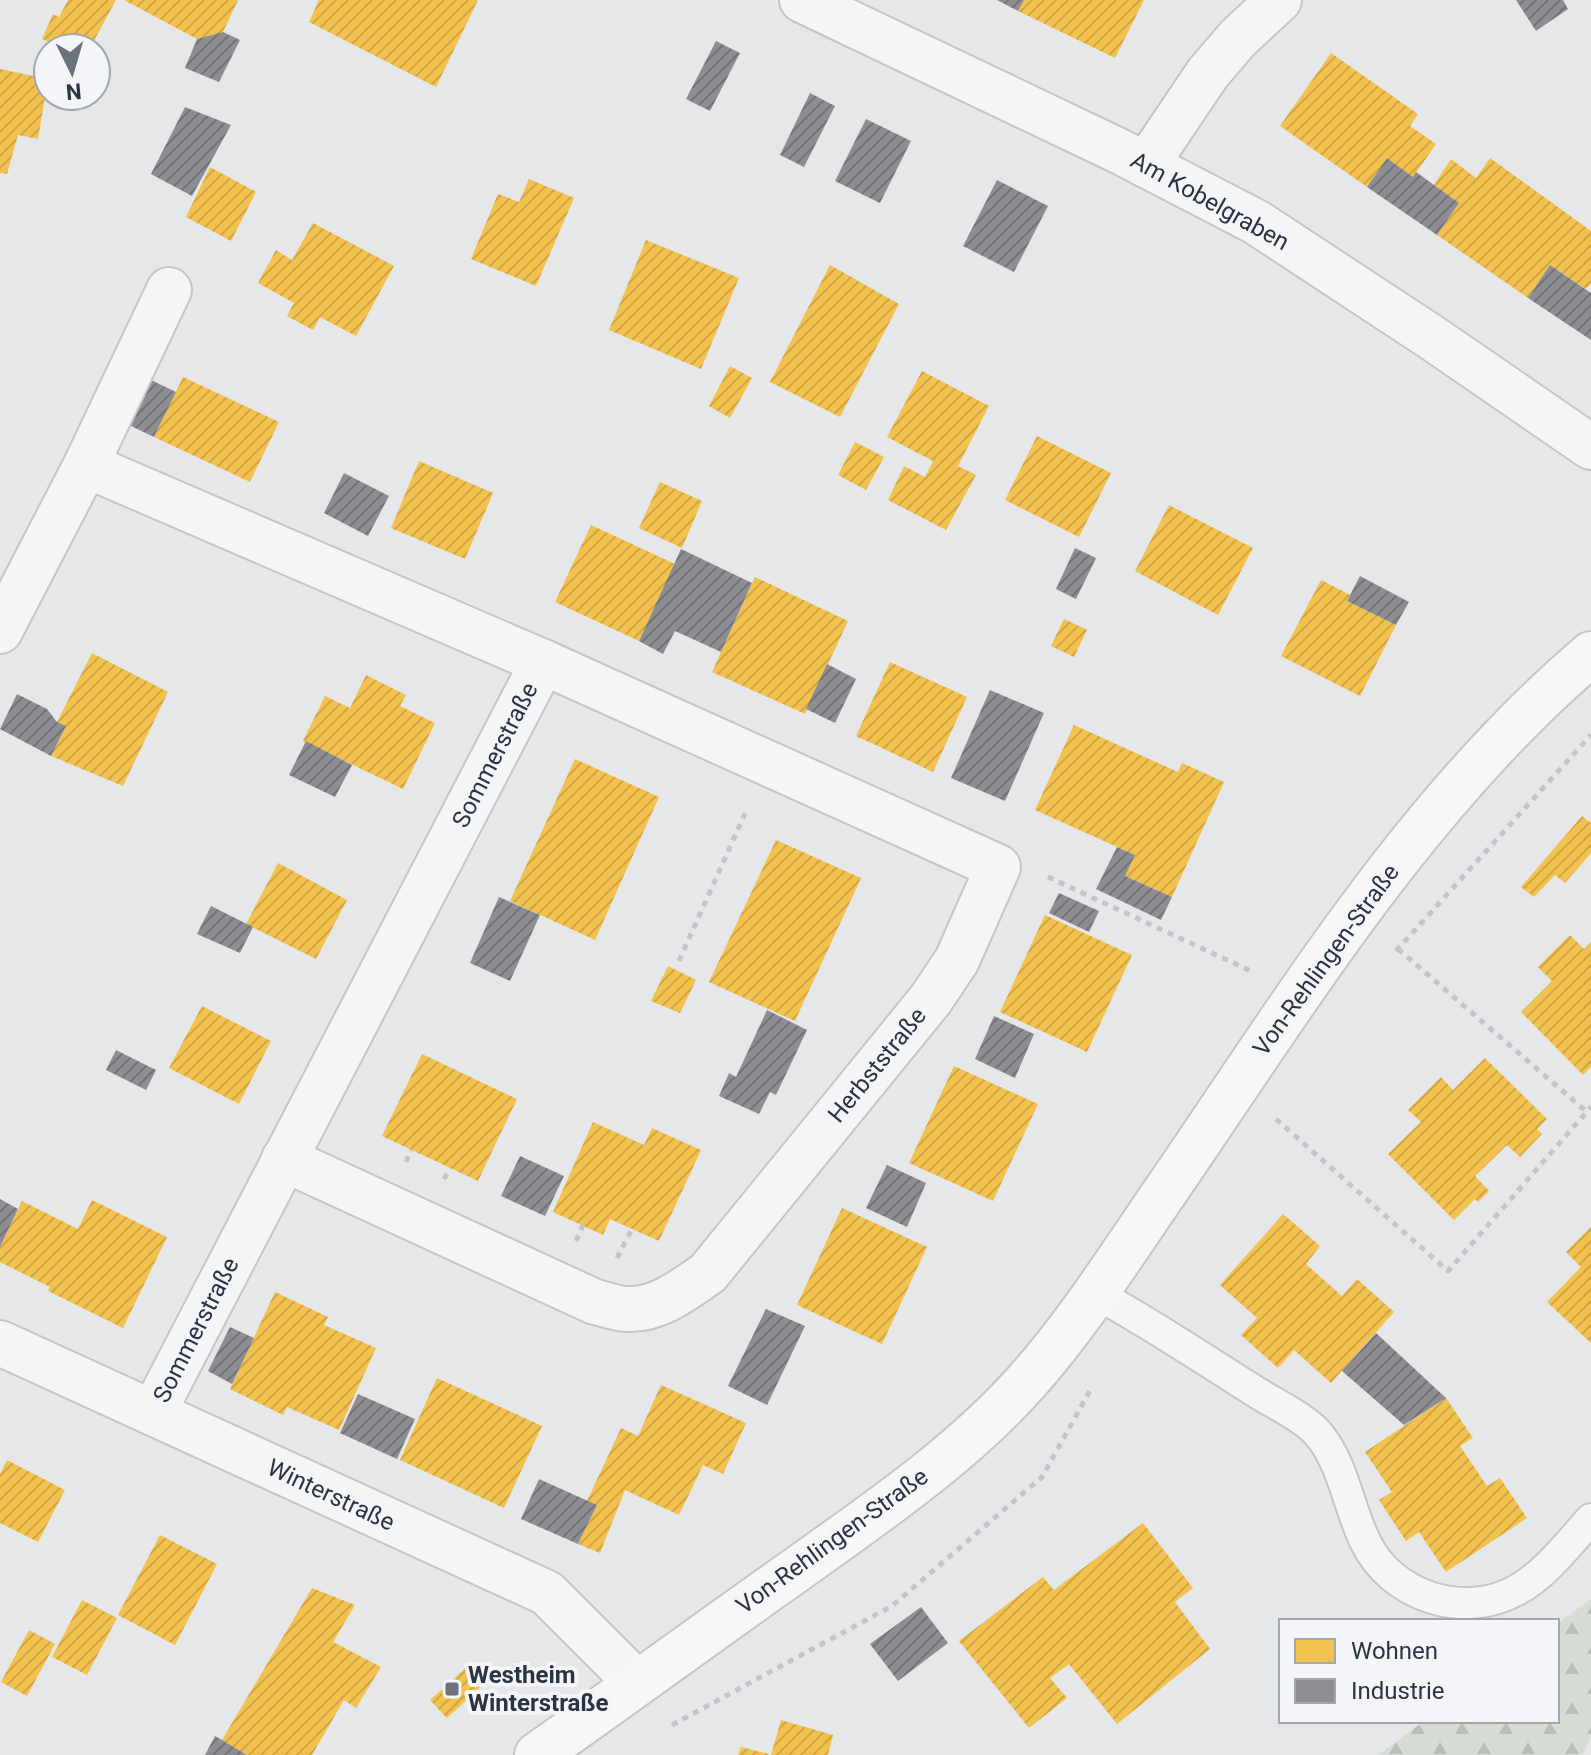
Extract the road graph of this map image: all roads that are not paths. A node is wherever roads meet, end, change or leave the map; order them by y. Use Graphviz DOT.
graph roads {
  1 [pos="802,0"];
  2 [pos="1279,0"];
  3 [pos="1146,165"];
  4 [pos="169,290"];
  5 [pos="1591,447"];
  6 [pos="86,465"];
  7 [pos="0,631"];
  8 [pos="1591,654"];
  9 [pos="543,662"];
  10 [pos="284,1159"];
  11 [pos="1095,1293"];
  12 [pos="0,1343"];
  13 [pos="153,1413"];
  14 [pos="1591,1519"];
  15 [pos="637,1683"];
  16 [pos="537,1755"];
  1 -- 3 [label="street, Am Kobelgraben"];
  2 -- 3 [label="street"];
  3 -- 5 [label="street, Am Kobelgraben"];
  4 -- 6 [label="street"];
  6 -- 7 [label="street"];
  6 -- 9 [label="street, Sommerstraße"];
  8 -- 11 [label="street, Von-Rehlingen-Straße"];
  9 -- 10 [label="street, Sommerstraße"];
  9 -- 10 [label="street, Herbststraße"];
  10 -- 13 [label="street, Sommerstraße"];
  11 -- 14 [label="lane"];
  11 -- 15 [label="street, Von-Rehlingen-Straße"];
  12 -- 13 [label="street, Winterstraße"];
  13 -- 15 [label="street, Winterstraße"];
  15 -- 16 [label="street, Von-Rehlingen-Straße"];
}
